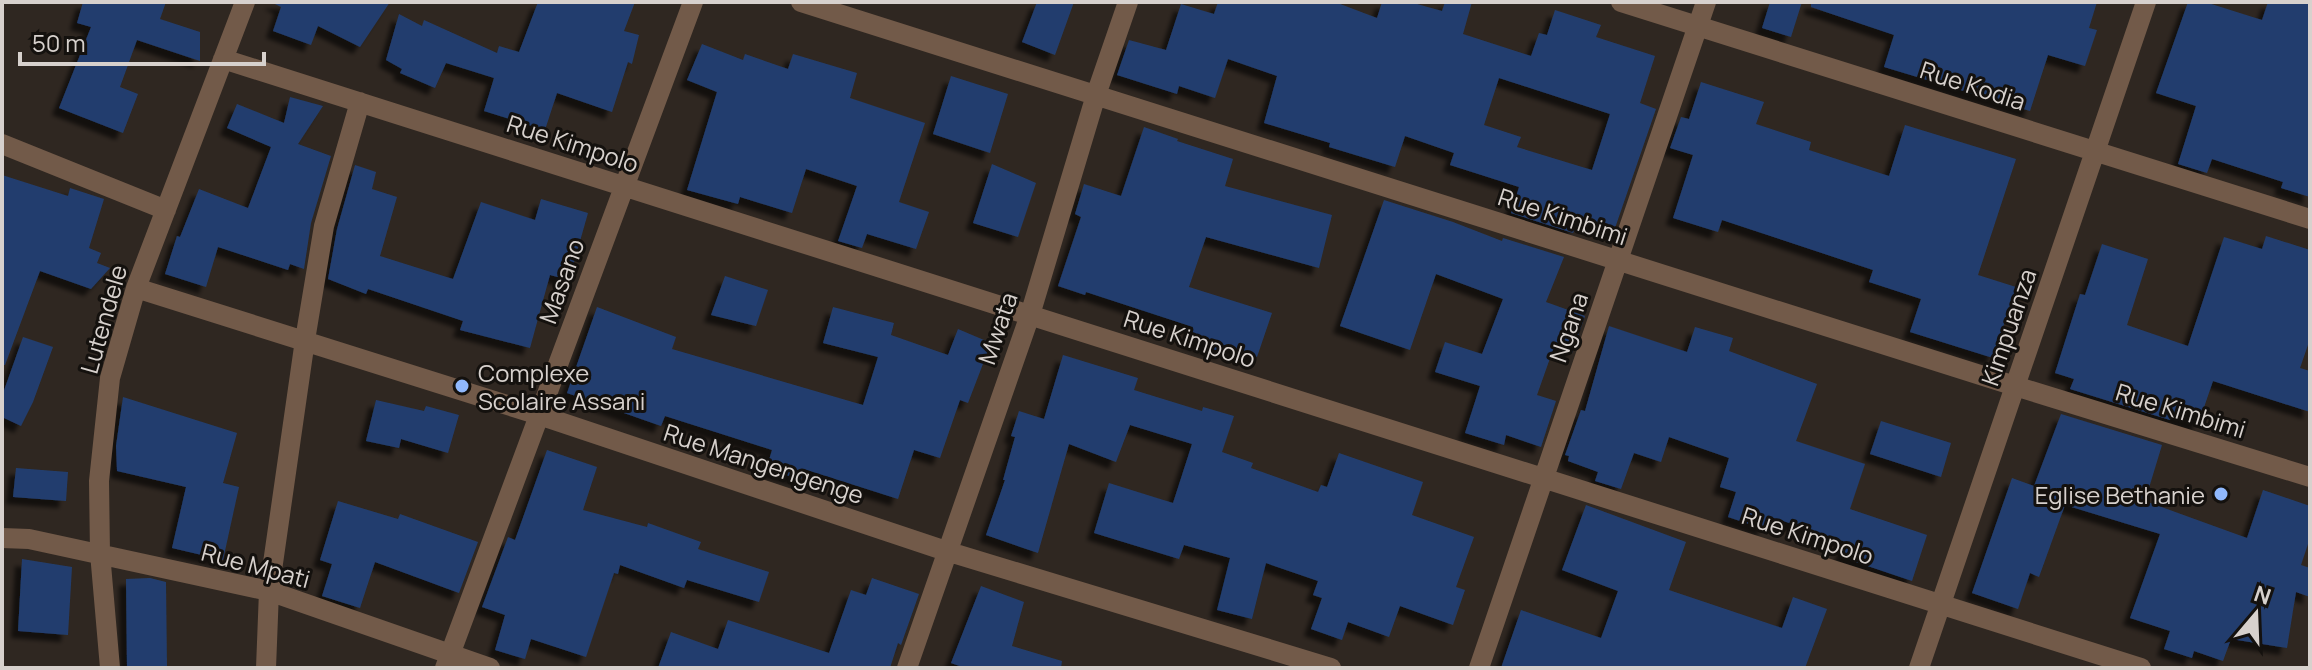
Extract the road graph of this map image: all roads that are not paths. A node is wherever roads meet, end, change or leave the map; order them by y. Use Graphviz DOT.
graph roads {
  1 [pos="245,2"];
  2 [pos="693,2"];
  3 [pos="801,2"];
  4 [pos="1128,2"];
  5 [pos="1621,2"];
  6 [pos="1706,2"];
  7 [pos="2146,2"];
  8 [pos="1698,25"];
  9 [pos="223,59"];
  10 [pos="1096,95"];
  11 [pos="360,102"];
  12 [pos="2,144"];
  13 [pos="2095,151"];
  14 [pos="624,186"];
  15 [pos="166,210"];
  16 [pos="2310,219"];
  17 [pos="1618,261"];
  18 [pos="136,288"];
  19 [pos="1030,315"];
  20 [pos="305,340"];
  21 [pos="2015,386"];
  22 [pos="539,415"];
  23 [pos="2310,477"];
  24 [pos="1544,478"];
  25 [pos="2,538"];
  26 [pos="946,551"];
  27 [pos="100,553"];
  28 [pos="269,591"];
  29 [pos="1940,604"];
  30 [pos="447,662"];
  31 [pos="110,668"];
  32 [pos="266,668"];
  33 [pos="490,668"];
  34 [pos="907,668"];
  35 [pos="1331,668"];
  36 [pos="1479,668"];
  37 [pos="1919,668"];
  38 [pos="2141,668"];
  1 -- 9 [label="street, Lutendele"];
  2 -- 14 [label="street, Masano"];
  3 -- 10 [label="street, Rue Kimbimi"];
  4 -- 10 [label="street, Mwata"];
  5 -- 8 [label="street, Rue Kodia"];
  6 -- 8 [label="street, Ngana"];
  7 -- 13 [label="street, Kimpuanza"];
  8 -- 13 [label="street, Rue Kodia"];
  8 -- 17 [label="street, Ngana"];
  9 -- 11 [label="street, Rue Kimpolo"];
  9 -- 15 [label="street, Lutendele"];
  10 -- 17 [label="street, Rue Kimbimi"];
  10 -- 19 [label="street, Mwata"];
  11 -- 14 [label="street, Rue Kimpolo"];
  11 -- 20 [label="street"];
  12 -- 15 [label="street"];
  13 -- 16 [label="street, Rue Kodia"];
  13 -- 21 [label="street, Kimpuanza"];
  14 -- 19 [label="street, Rue Kimpolo"];
  14 -- 22 [label="street, Masano"];
  15 -- 18 [label="street, Lutendele"];
  17 -- 21 [label="street, Rue Kimbimi"];
  17 -- 24 [label="street, Ngana"];
  18 -- 20 [label="street, Rue Mangengenge"];
  18 -- 27 [label="street, Lutendele"];
  19 -- 24 [label="street, Rue Kimpolo"];
  19 -- 26 [label="street, Mwata"];
  20 -- 22 [label="street, Rue Mangengenge"];
  20 -- 28 [label="street"];
  21 -- 23 [label="street, Rue Kimbimi"];
  21 -- 29 [label="street, Kimpuanza"];
  22 -- 26 [label="street, Rue Mangengenge"];
  22 -- 30 [label="street, Masano"];
  24 -- 29 [label="street, Rue Kimpolo"];
  24 -- 36 [label="street, Ngana"];
  25 -- 27 [label="street, Rue Mpati"];
  26 -- 34 [label="street, Mwata"];
  26 -- 35 [label="street, Rue Mangengenge"];
  27 -- 28 [label="street, Rue Mpati"];
  27 -- 31 [label="street, Lutendele"];
  28 -- 30 [label="street, Rue Mpati"];
  28 -- 32 [label="street"];
  29 -- 37 [label="street, Kimpuanza"];
  29 -- 38 [label="street, Rue Kimpolo"];
  30 -- 33 [label="street, Rue Mpati"];
}
